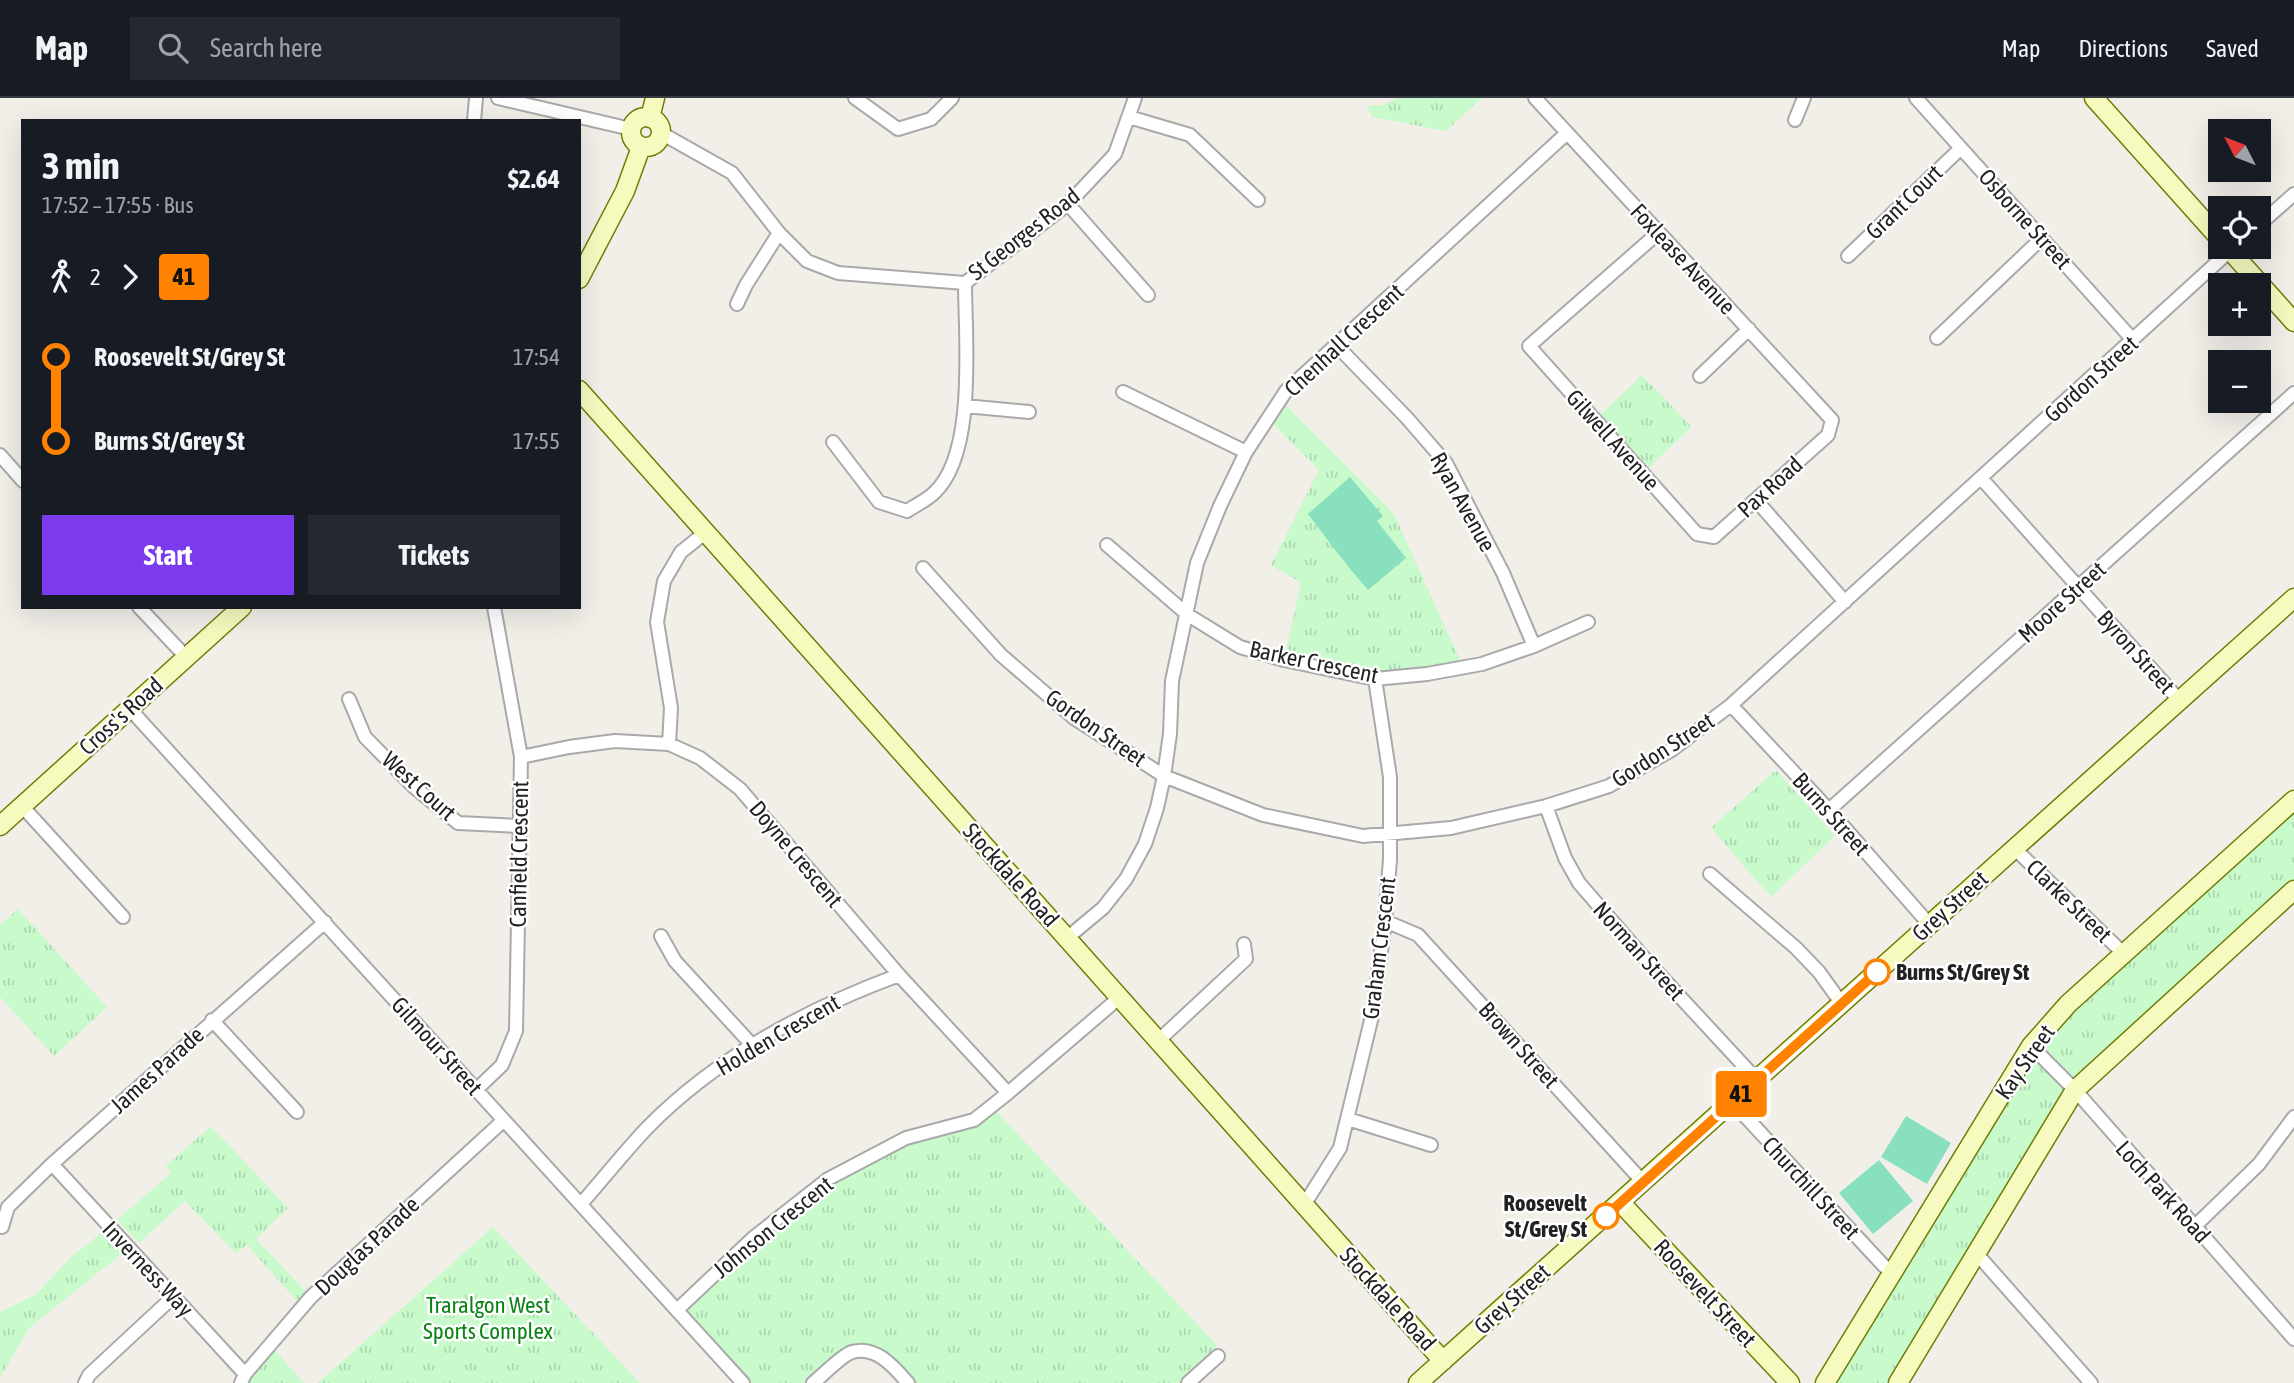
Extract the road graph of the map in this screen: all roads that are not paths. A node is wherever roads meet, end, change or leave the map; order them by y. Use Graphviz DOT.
graph roads {
  1 [pos="476,98"];
  2 [pos="498,98"];
  3 [pos="655,98"];
  4 [pos="855,98"];
  5 [pos="952,98"];
  6 [pos="1135,98"];
  7 [pos="1535,98"];
  8 [pos="1804,98"];
  9 [pos="1916,98"];
  10 [pos="2094,98"];
  11 [pos="1129,117"];
  12 [pos="650,118"];
  13 [pos="474,119"];
  14 [pos="1795,120"];
  15 [pos="631,128"];
  16 [pos="661,133"];
  17 [pos="1567,133"];
  18 [pos="641,147"];
  19 [pos="1961,148"];
  20 [pos="2294,194"];
  21 [pos="1258,200"];
  22 [pos="1068,204"];
  23 [pos="2271,214"];
  24 [pos="2208,224"];
  25 [pos="779,233"];
  26 [pos="1658,233"];
  27 [pos="2042,238"];
  28 [pos="1848,256"];
  29 [pos="2215,259"];
  30 [pos="2239,259"];
  31 [pos="581,275"];
  32 [pos="965,283"];
  33 [pos="1148,295"];
  34 [pos="737,304"];
  35 [pos="2294,321"];
  36 [pos="1749,329"];
  37 [pos="1937,338"];
  38 [pos="2133,340"];
  39 [pos="1336,345"];
  40 [pos="1700,376"];
  41 [pos="581,392"];
  42 [pos="1123,392"];
  43 [pos="2294,393"];
  44 [pos="965,406"];
  45 [pos="1030,412"];
  46 [pos="1832,420"];
  47 [pos="833,442"];
  48 [pos="1246,452"];
  49 [pos="0,455"];
  50 [pos="1981,478"];
  51 [pos="21,479"];
  52 [pos="1756,500"];
  53 [pos="706,532"];
  54 [pos="1697,534"];
  55 [pos="1107,545"];
  56 [pos="923,568"];
  57 [pos="2078,588"];
  58 [pos="2294,598"];
  59 [pos="1844,602"];
  60 [pos="141,609"];
  61 [pos="240,609"];
  62 [pos="494,609"];
  63 [pos="1188,615"];
  64 [pos="1588,622"];
  65 [pos="1534,646"];
  66 [pos="186,657"];
  67 [pos="1375,679"];
  68 [pos="349,699"];
  69 [pos="2179,700"];
  70 [pos="1731,705"];
  71 [pos="130,708"];
  72 [pos="669,744"];
  73 [pos="522,757"];
  74 [pos="1164,776"];
  75 [pos="2294,800"];
  76 [pos="22,806"];
  77 [pos="1546,806"];
  78 [pos="1829,810"];
  79 [pos="0,826"];
  80 [pos="519,826"];
  81 [pos="1389,832"];
  82 [pos="2014,848"];
  83 [pos="1710,874"];
  84 [pos="2294,890"];
  85 [pos="123,917"];
  86 [pos="1385,921"];
  87 [pos="325,922"];
  88 [pos="1929,924"];
  89 [pos="661,936"];
  90 [pos="1067,938"];
  91 [pos="1244,944"];
  92 [pos="2123,953"];
  93 [pos="899,975"];
  94 [pos="1120,997"];
  95 [pos="1842,1004"];
  96 [pos="212,1020"];
  97 [pos="1159,1040"];
  98 [pos="751,1045"];
  99 [pos="2031,1046"];
  100 [pos="1757,1080"];
  101 [pos="476,1090"];
  102 [pos="2075,1090"];
  103 [pos="1008,1093"];
  104 [pos="1732,1102"];
  105 [pos="297,1112"];
  106 [pos="2294,1117"];
  107 [pos="1348,1119"];
  108 [pos="504,1120"];
  109 [pos="1431,1145"];
  110 [pos="52,1164"];
  111 [pos="1643,1182"];
  112 [pos="1620,1202"];
  113 [pos="581,1204"];
  114 [pos="1304,1205"];
  115 [pos="2,1227"];
  116 [pos="2194,1227"];
  117 [pos="1977,1254"];
  118 [pos="1891,1272"];
  119 [pos="173,1297"];
  120 [pos="677,1310"];
  121 [pos="2294,1339"];
  122 [pos="1218,1356"];
  123 [pos="1443,1361"];
  124 [pos="243,1378"];
  125 [pos="85,1383"];
  126 [pos="743,1383"];
  127 [pos="813,1383"];
  128 [pos="908,1383"];
  129 [pos="1188,1383"];
  130 [pos="1418,1383"];
  131 [pos="1790,1383"];
  132 [pos="1825,1383"];
  133 [pos="1898,1383"];
  134 [pos="2091,1383"];
  1 -- 13 [label="street"];
  2 -- 15 [label="street"];
  3 -- 12 [label="street"];
  4 -- 5 [label="street"];
  6 -- 11 [label="street, St Georges Road"];
  7 -- 17 [label="street, Foxlease Avenue"];
  8 -- 14 [label="street"];
  9 -- 19 [label="street, Osborne Street"];
  10 -- 24 [label="street"];
  11 -- 21 [label="street"];
  11 -- 22 [label="street, St Georges Road"];
  12 -- 15 [label="street"];
  12 -- 16 [label="street"];
  15 -- 18 [label="street"];
  16 -- 18 [label="street"];
  16 -- 25 [label="street, St Georges Road"];
  17 -- 26 [label="street, Foxlease Avenue"];
  17 -- 39 [label="street, Chenhall Crescent"];
  18 -- 31 [label="street"];
  19 -- 27 [label="street, Osborne Street"];
  19 -- 28 [label="street, Grant Court"];
  20 -- 23 [label="street"];
  22 -- 32 [label="street, St Georges Road"];
  22 -- 33 [label="street"];
  25 -- 32 [label="street, St Georges Road"];
  25 -- 34 [label="street"];
  26 -- 36 [label="street, Foxlease Avenue"];
  26 -- 54 [label="street, Gilwell Avenue"];
  27 -- 37 [label="street"];
  27 -- 38 [label="street, Osborne Street"];
  29 -- 38 [label="street, Gordon Street"];
  30 -- 35 [label="street"];
  32 -- 44 [label="street"];
  36 -- 40 [label="street"];
  36 -- 46 [label="street, Foxlease Avenue"];
  38 -- 50 [label="street, Gordon Street"];
  39 -- 48 [label="street, Chenhall Crescent"];
  39 -- 65 [label="street, Ryan Avenue"];
  41 -- 53 [label="street, Stockdale Road"];
  42 -- 48 [label="street"];
  43 -- 57 [label="street, Moore Street"];
  44 -- 45 [label="street"];
  44 -- 47 [label="street"];
  46 -- 52 [label="street, Pax Road"];
  48 -- 63 [label="street, Chenhall Crescent"];
  49 -- 51 [label="street"];
  50 -- 57 [label="street, Byron Street"];
  50 -- 59 [label="street, Gordon Street"];
  52 -- 54 [label="street, Pax Road"];
  52 -- 59 [label="street"];
  53 -- 72 [label="street"];
  53 -- 90 [label="street, Stockdale Road"];
  55 -- 63 [label="street, Barker Crescent"];
  56 -- 74 [label="street, Gordon Street"];
  57 -- 69 [label="street, Byron Street"];
  57 -- 78 [label="street, Moore Street"];
  58 -- 69 [label="street, Grey Street"];
  59 -- 70 [label="street, Gordon Street"];
  60 -- 66 [label="street"];
  61 -- 66 [label="street, Cross's Road"];
  62 -- 73 [label="street, Canfield Crescent"];
  63 -- 67 [label="street, Barker Crescent"];
  63 -- 74 [label="street, Chenhall Crescent"];
  64 -- 65 [label="street, Barker Crescent"];
  65 -- 67 [label="street, Barker Crescent"];
  66 -- 71 [label="street, Cross's Road"];
  67 -- 81 [label="street, Graham Crescent"];
  68 -- 80 [label="street, West Court"];
  69 -- 82 [label="street, Grey Street"];
  70 -- 77 [label="street, Gordon Street"];
  70 -- 78 [label="street, Burns Street"];
  71 -- 76 [label="street, Cross's Road"];
  71 -- 87 [label="street, Gilmour Street"];
  72 -- 73 [label="street, Doyne Crescent"];
  72 -- 93 [label="street, Doyne Crescent"];
  73 -- 80 [label="street, Canfield Crescent"];
  74 -- 81 [label="street, Gordon Street"];
  74 -- 90 [label="street, Chenhall Crescent"];
  75 -- 92 [label="street, Kay Street"];
  76 -- 79 [label="street, Cross's Road"];
  76 -- 85 [label="street"];
  77 -- 81 [label="street, Gordon Street"];
  77 -- 100 [label="street, Norman Street"];
  78 -- 88 [label="street, Burns Street"];
  80 -- 101 [label="street, Canfield Crescent"];
  81 -- 86 [label="street, Graham Crescent"];
  82 -- 88 [label="street, Grey Street"];
  82 -- 92 [label="street, Clarke Street"];
  83 -- 95 [label="street"];
  84 -- 102 [label="street"];
  86 -- 107 [label="street, Graham Crescent"];
  86 -- 111 [label="street, Brown Street"];
  87 -- 96 [label="street, James Parade"];
  87 -- 101 [label="street, Gilmour Street"];
  88 -- 95 [label="street, Grey Street"];
  89 -- 98 [label="street"];
  90 -- 94 [label="street, Stockdale Road"];
  91 -- 97 [label="street"];
  92 -- 99 [label="street, Kay Street"];
  93 -- 98 [label="street, Holden Crescent"];
  93 -- 103 [label="street, Doyne Crescent"];
  94 -- 97 [label="street, Stockdale Road"];
  94 -- 103 [label="street, Johnson Crescent"];
  95 -- 100 [label="street, Grey Street"];
  96 -- 105 [label="street"];
  96 -- 110 [label="street, James Parade"];
  97 -- 114 [label="street, Stockdale Road"];
  98 -- 113 [label="street, Holden Crescent"];
  99 -- 102 [label="street, Loch Park Road"];
  99 -- 118 [label="street, Kay Street"];
  100 -- 104 [label="street, Grey Street"];
  101 -- 108 [label="street, Gilmour Street"];
  102 -- 116 [label="street, Loch Park Road"];
  102 -- 117 [label="street"];
  103 -- 120 [label="street, Johnson Crescent"];
  104 -- 111 [label="street, Grey Street"];
  104 -- 118 [label="street, Churchill Street"];
  106 -- 116 [label="street"];
  107 -- 109 [label="street"];
  107 -- 114 [label="street, Graham Crescent"];
  108 -- 113 [label="street, Gilmour Street"];
  108 -- 124 [label="street, Douglas Parade"];
  110 -- 115 [label="street, James Parade"];
  110 -- 119 [label="street, Inverness Way"];
  111 -- 112 [label="street, Grey Street"];
  112 -- 123 [label="street, Grey Street"];
  112 -- 131 [label="street, Roosevelt Street"];
  113 -- 120 [label="street, Gilmour Street"];
  114 -- 123 [label="street, Stockdale Road"];
  116 -- 121 [label="street, Loch Park Road"];
  117 -- 133 [label="street"];
  117 -- 134 [label="street"];
  118 -- 132 [label="street, Kay Street"];
  119 -- 124 [label="street, Inverness Way"];
  119 -- 125 [label="street"];
  120 -- 126 [label="street, Gilmour Street"];
  122 -- 129 [label="street"];
  123 -- 130 [label="street, Grey Street"];
  127 -- 128 [label="street"];
}
